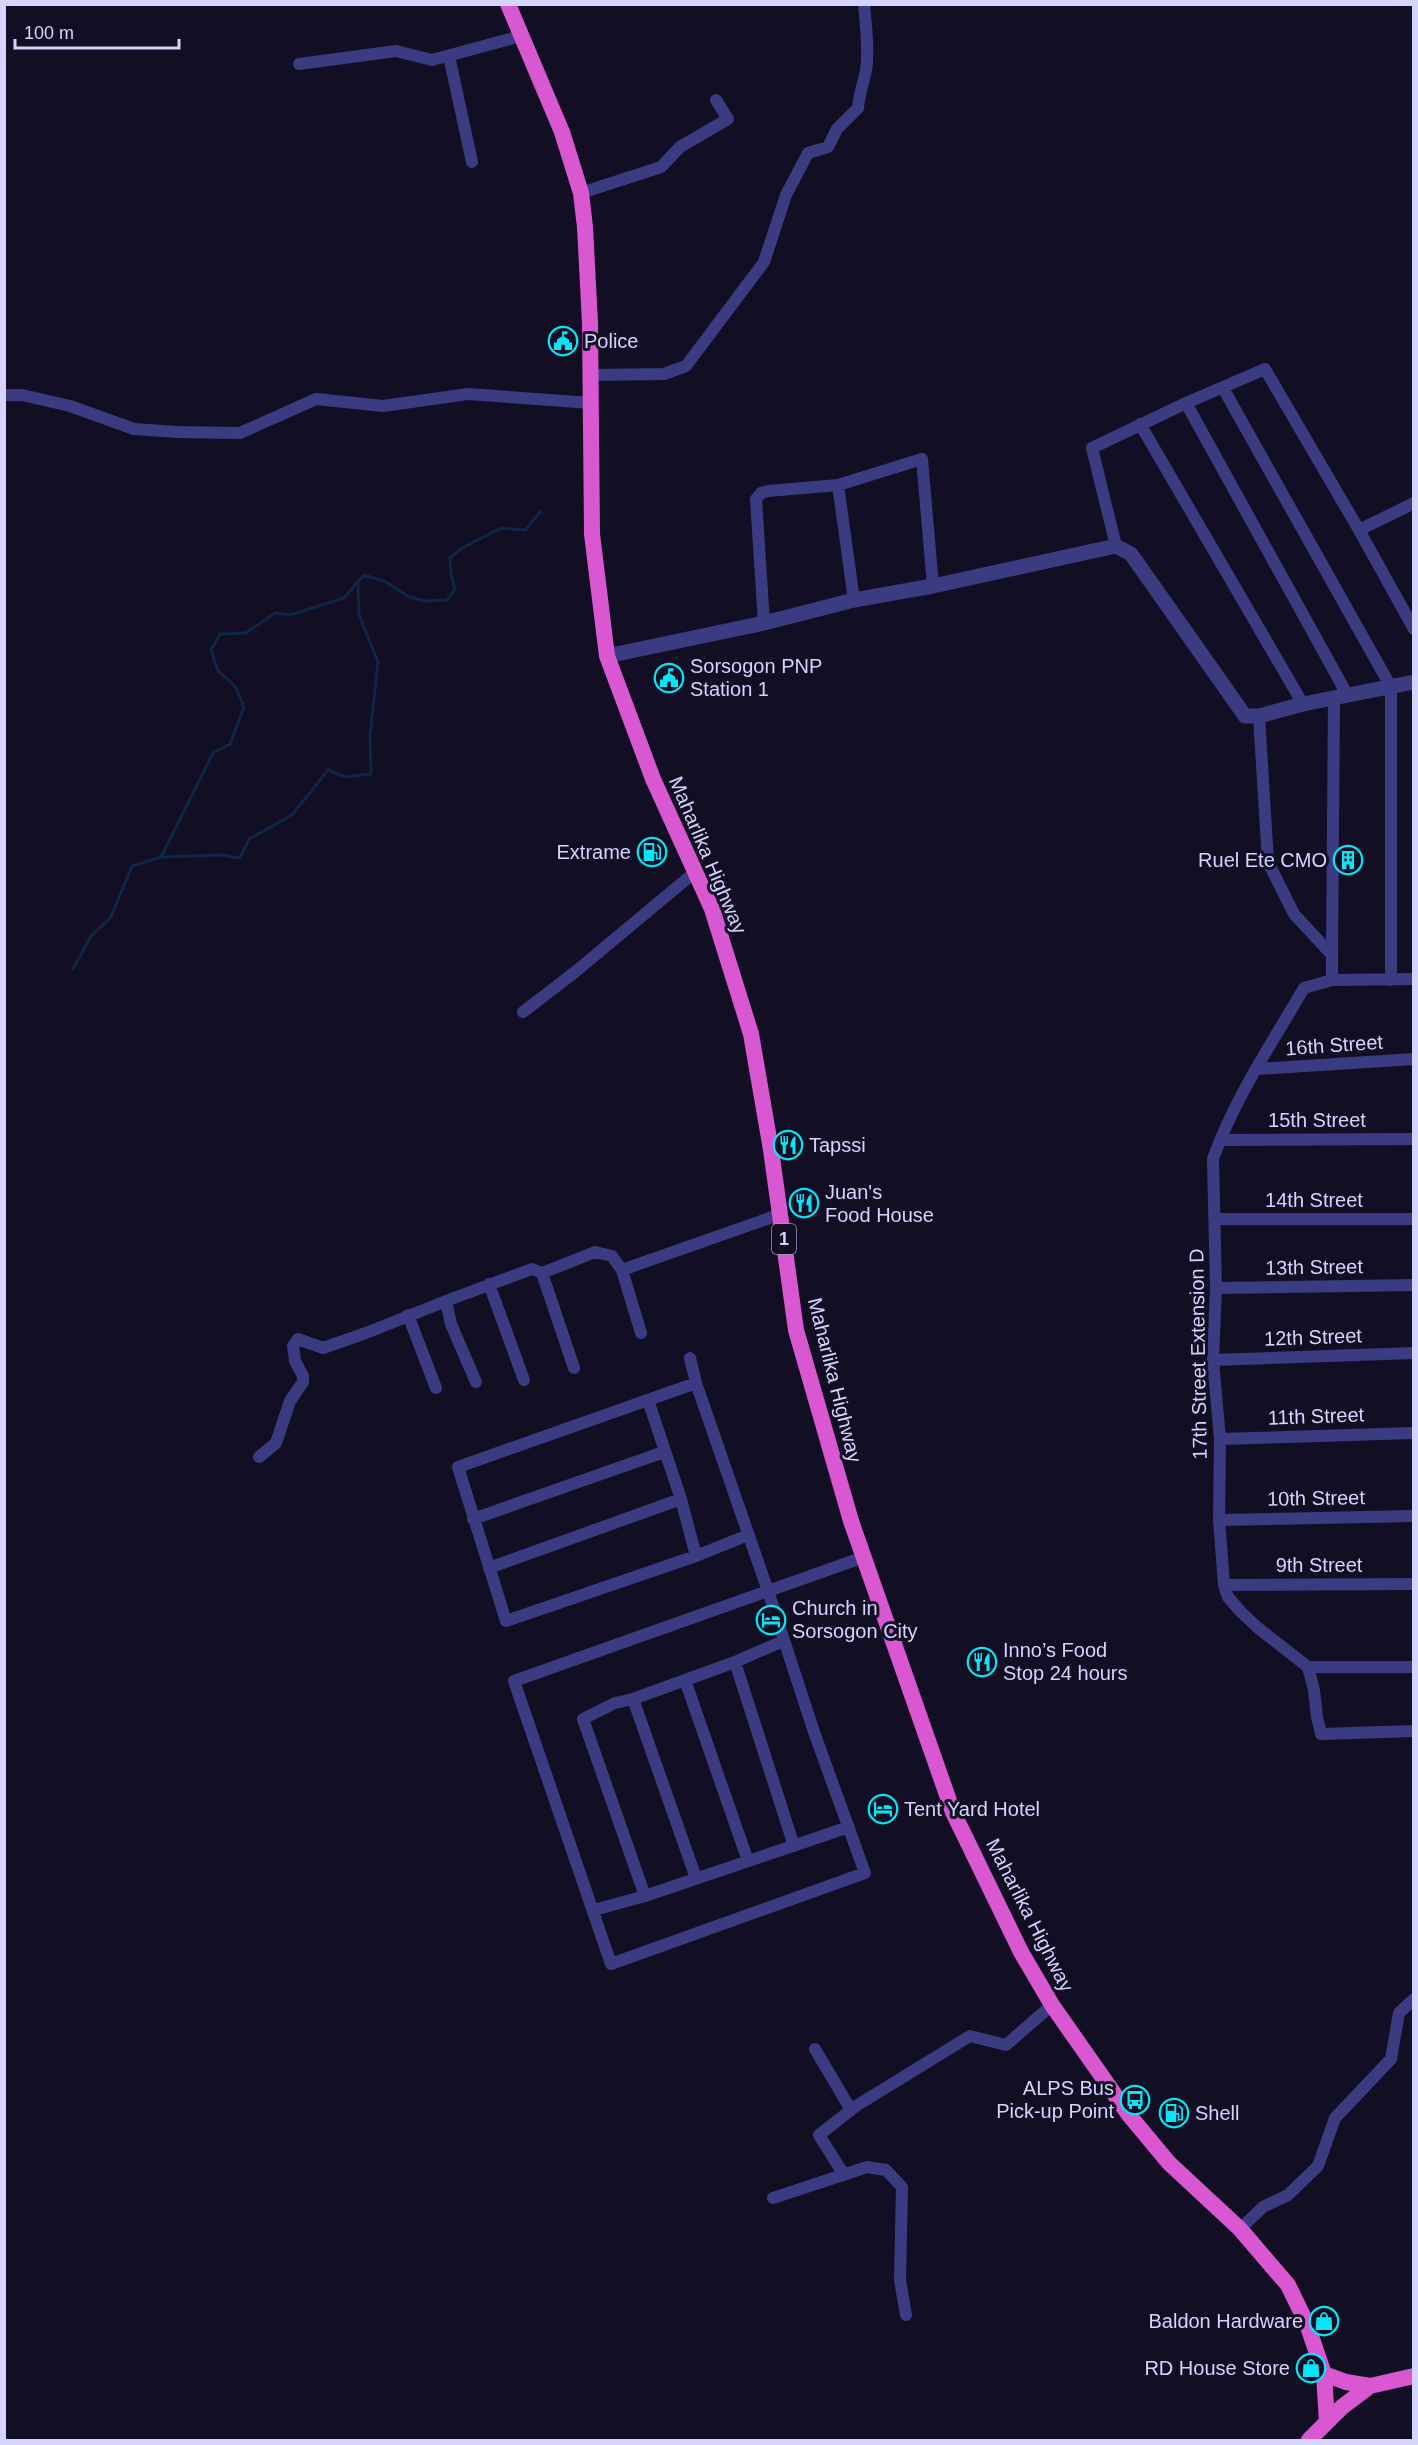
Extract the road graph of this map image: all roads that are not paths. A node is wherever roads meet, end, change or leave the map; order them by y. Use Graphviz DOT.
graph roads {
  1 [pos="508,4"];
  2 [pos="864,4"];
  3 [pos="521,36"];
  4 [pos="449,56"];
  5 [pos="299,64"];
  6 [pos="716,100"];
  7 [pos="472,162"];
  8 [pos="581,193"];
  9 [pos="591,375"];
  10 [pos="1223,388"];
  11 [pos="4,395"];
  12 [pos="591,403"];
  13 [pos="1186,403"];
  14 [pos="1140,424"];
  15 [pos="838,485"];
  16 [pos="1413,503"];
  17 [pos="1359,530"];
  18 [pos="1116,546"];
  19 [pos="933,586"];
  20 [pos="854,600"];
  21 [pos="764,622"];
  22 [pos="1413,629"];
  23 [pos="607,656"];
  24 [pos="1413,682"];
  25 [pos="1391,687"];
  26 [pos="1341,697"];
  27 [pos="1303,704"];
  28 [pos="1259,717"];
  29 [pos="695,872"];
  30 [pos="1332,955"];
  31 [pos="1413,979"];
  32 [pos="1332,980"];
  33 [pos="1391,980"];
  34 [pos="523,1012"];
  35 [pos="1413,1059"];
  36 [pos="1257,1069"];
  37 [pos="1413,1139"];
  38 [pos="1220,1140"];
  39 [pos="781,1214"];
  40 [pos="1214,1219"];
  41 [pos="1413,1219"];
  42 [pos="622,1270"];
  43 [pos="542,1273"];
  44 [pos="489,1284"];
  45 [pos="1413,1286"];
  46 [pos="1215,1288"];
  47 [pos="446,1300"];
  48 [pos="408,1315"];
  49 [pos="641,1334"];
  50 [pos="1413,1353"];
  51 [pos="690,1358"];
  52 [pos="1213,1360"];
  53 [pos="574,1368"];
  54 [pos="524,1380"];
  55 [pos="476,1382"];
  56 [pos="696,1383"];
  57 [pos="436,1388"];
  58 [pos="648,1400"];
  59 [pos="1413,1433"];
  60 [pos="1220,1439"];
  61 [pos="664,1452"];
  62 [pos="259,1458"];
  63 [pos="681,1499"];
  64 [pos="1413,1516"];
  65 [pos="473,1519"];
  66 [pos="1219,1520"];
  67 [pos="748,1535"];
  68 [pos="696,1556"];
  69 [pos="864,1557"];
  70 [pos="489,1568"];
  71 [pos="1413,1584"];
  72 [pos="1224,1585"];
  73 [pos="768,1591"];
  74 [pos="783,1641"];
  75 [pos="735,1662"];
  76 [pos="1308,1667"];
  77 [pos="1413,1667"];
  78 [pos="685,1680"];
  79 [pos="633,1699"];
  80 [pos="1413,1731"];
  81 [pos="849,1827"];
  82 [pos="794,1846"];
  83 [pos="748,1861"];
  84 [pos="696,1878"];
  85 [pos="645,1896"];
  86 [pos="594,1910"];
  87 [pos="1413,1999"];
  88 [pos="1052,2005"];
  89 [pos="815,2049"];
  90 [pos="851,2110"];
  91 [pos="844,2175"];
  92 [pos="773,2198"];
  93 [pos="1240,2229"];
  94 [pos="906,2314"];
  95 [pos="1324,2374"];
  96 [pos="1413,2376"];
  97 [pos="1370,2386"];
  98 [pos="1327,2422"];
  99 [pos="1309,2440"];
  100 [pos="1317,2440"];
  1 -- 3 [label="highway, Maharlika Highway / 1"];
  2 -- 9 [label="street"];
  3 -- 4 [label="street"];
  3 -- 8 [label="highway, Maharlika Highway / 1"];
  4 -- 5 [label="street"];
  4 -- 7 [label="street"];
  6 -- 8 [label="street"];
  8 -- 9 [label="highway, Maharlika Highway / 1"];
  9 -- 12 [label="highway, Maharlika Highway / 1"];
  10 -- 13 [label="street"];
  10 -- 17 [label="street"];
  10 -- 25 [label="street"];
  11 -- 12 [label="street"];
  12 -- 23 [label="highway, Maharlika Highway / 1"];
  13 -- 14 [label="street"];
  13 -- 26 [label="street"];
  14 -- 18 [label="street"];
  14 -- 27 [label="street"];
  15 -- 19 [label="street"];
  15 -- 20 [label="street"];
  15 -- 21 [label="street"];
  16 -- 17 [label="street"];
  17 -- 22 [label="street"];
  18 -- 19 [label="street"];
  18 -- 28 [label="street"];
  19 -- 20 [label="street"];
  20 -- 21 [label="street"];
  21 -- 23 [label="street"];
  23 -- 29 [label="highway, Maharlika Highway / 1"];
  24 -- 25 [label="street"];
  25 -- 26 [label="street"];
  25 -- 33 [label="street"];
  26 -- 27 [label="street"];
  26 -- 30 [label="street"];
  27 -- 28 [label="street"];
  28 -- 30 [label="street"];
  29 -- 34 [label="street"];
  29 -- 39 [label="highway, Maharlika Highway / 1"];
  30 -- 32 [label="street"];
  31 -- 33 [label="street, 17th Street Extension D"];
  32 -- 33 [label="street, 17th Street Extension D"];
  32 -- 36 [label="street, 17th Street Extension D"];
  35 -- 36 [label="street, 16th Street"];
  36 -- 38 [label="street, 17th Street Extension D"];
  37 -- 38 [label="street, 15th Street"];
  38 -- 40 [label="street, 17th Street Extension D"];
  39 -- 42 [label="street"];
  39 -- 69 [label="highway, Maharlika Highway / 1"];
  40 -- 41 [label="street, 14th Street"];
  40 -- 46 [label="street, 17th Street Extension D"];
  42 -- 43 [label="street"];
  42 -- 49 [label="street"];
  43 -- 44 [label="street"];
  43 -- 53 [label="street"];
  44 -- 47 [label="street"];
  44 -- 54 [label="street"];
  45 -- 46 [label="street, 13th Street"];
  46 -- 52 [label="street, 17th Street Extension D"];
  47 -- 48 [label="street"];
  47 -- 55 [label="street"];
  48 -- 57 [label="street"];
  48 -- 62 [label="street"];
  50 -- 52 [label="street, 12th Street"];
  51 -- 56 [label="street"];
  52 -- 60 [label="street, 17th Street Extension D"];
  56 -- 58 [label="street"];
  56 -- 67 [label="street"];
  58 -- 61 [label="street"];
  58 -- 65 [label="street"];
  59 -- 60 [label="street, 11th Street"];
  60 -- 66 [label="street, 17th Street Extension D"];
  61 -- 63 [label="street"];
  61 -- 65 [label="street"];
  63 -- 68 [label="street"];
  63 -- 70 [label="street"];
  64 -- 66 [label="street, 10th Street"];
  65 -- 70 [label="street"];
  66 -- 72 [label="street, 17th Street Extension D"];
  67 -- 68 [label="street"];
  67 -- 73 [label="street"];
  68 -- 70 [label="street"];
  69 -- 73 [label="street"];
  69 -- 88 [label="highway, Maharlika Highway / 1"];
  71 -- 72 [label="street, 9th Street"];
  72 -- 76 [label="street, 17th Street Extension D"];
  73 -- 74 [label="street"];
  73 -- 86 [label="street"];
  74 -- 75 [label="street"];
  74 -- 81 [label="street"];
  75 -- 78 [label="street"];
  75 -- 82 [label="street"];
  76 -- 77 [label="street"];
  76 -- 80 [label="street"];
  78 -- 79 [label="street"];
  78 -- 83 [label="street"];
  79 -- 84 [label="street"];
  79 -- 85 [label="street"];
  81 -- 82 [label="street"];
  81 -- 86 [label="street"];
  82 -- 83 [label="street"];
  83 -- 84 [label="street"];
  84 -- 85 [label="street"];
  85 -- 86 [label="street"];
  87 -- 93 [label="street"];
  88 -- 90 [label="street"];
  88 -- 93 [label="highway, Maharlika Highway / 1"];
  89 -- 90 [label="street"];
  90 -- 91 [label="street"];
  91 -- 92 [label="street"];
  91 -- 94 [label="street"];
  93 -- 95 [label="highway, Maharlika Highway / 1"];
  95 -- 97 [label="highway"];
  95 -- 98 [label="highway, Maharlika Highway / 1"];
  96 -- 97 [label="highway"];
  97 -- 98 [label="highway"];
  98 -- 99 [label="highway"];
  98 -- 100 [label="highway"];
}
